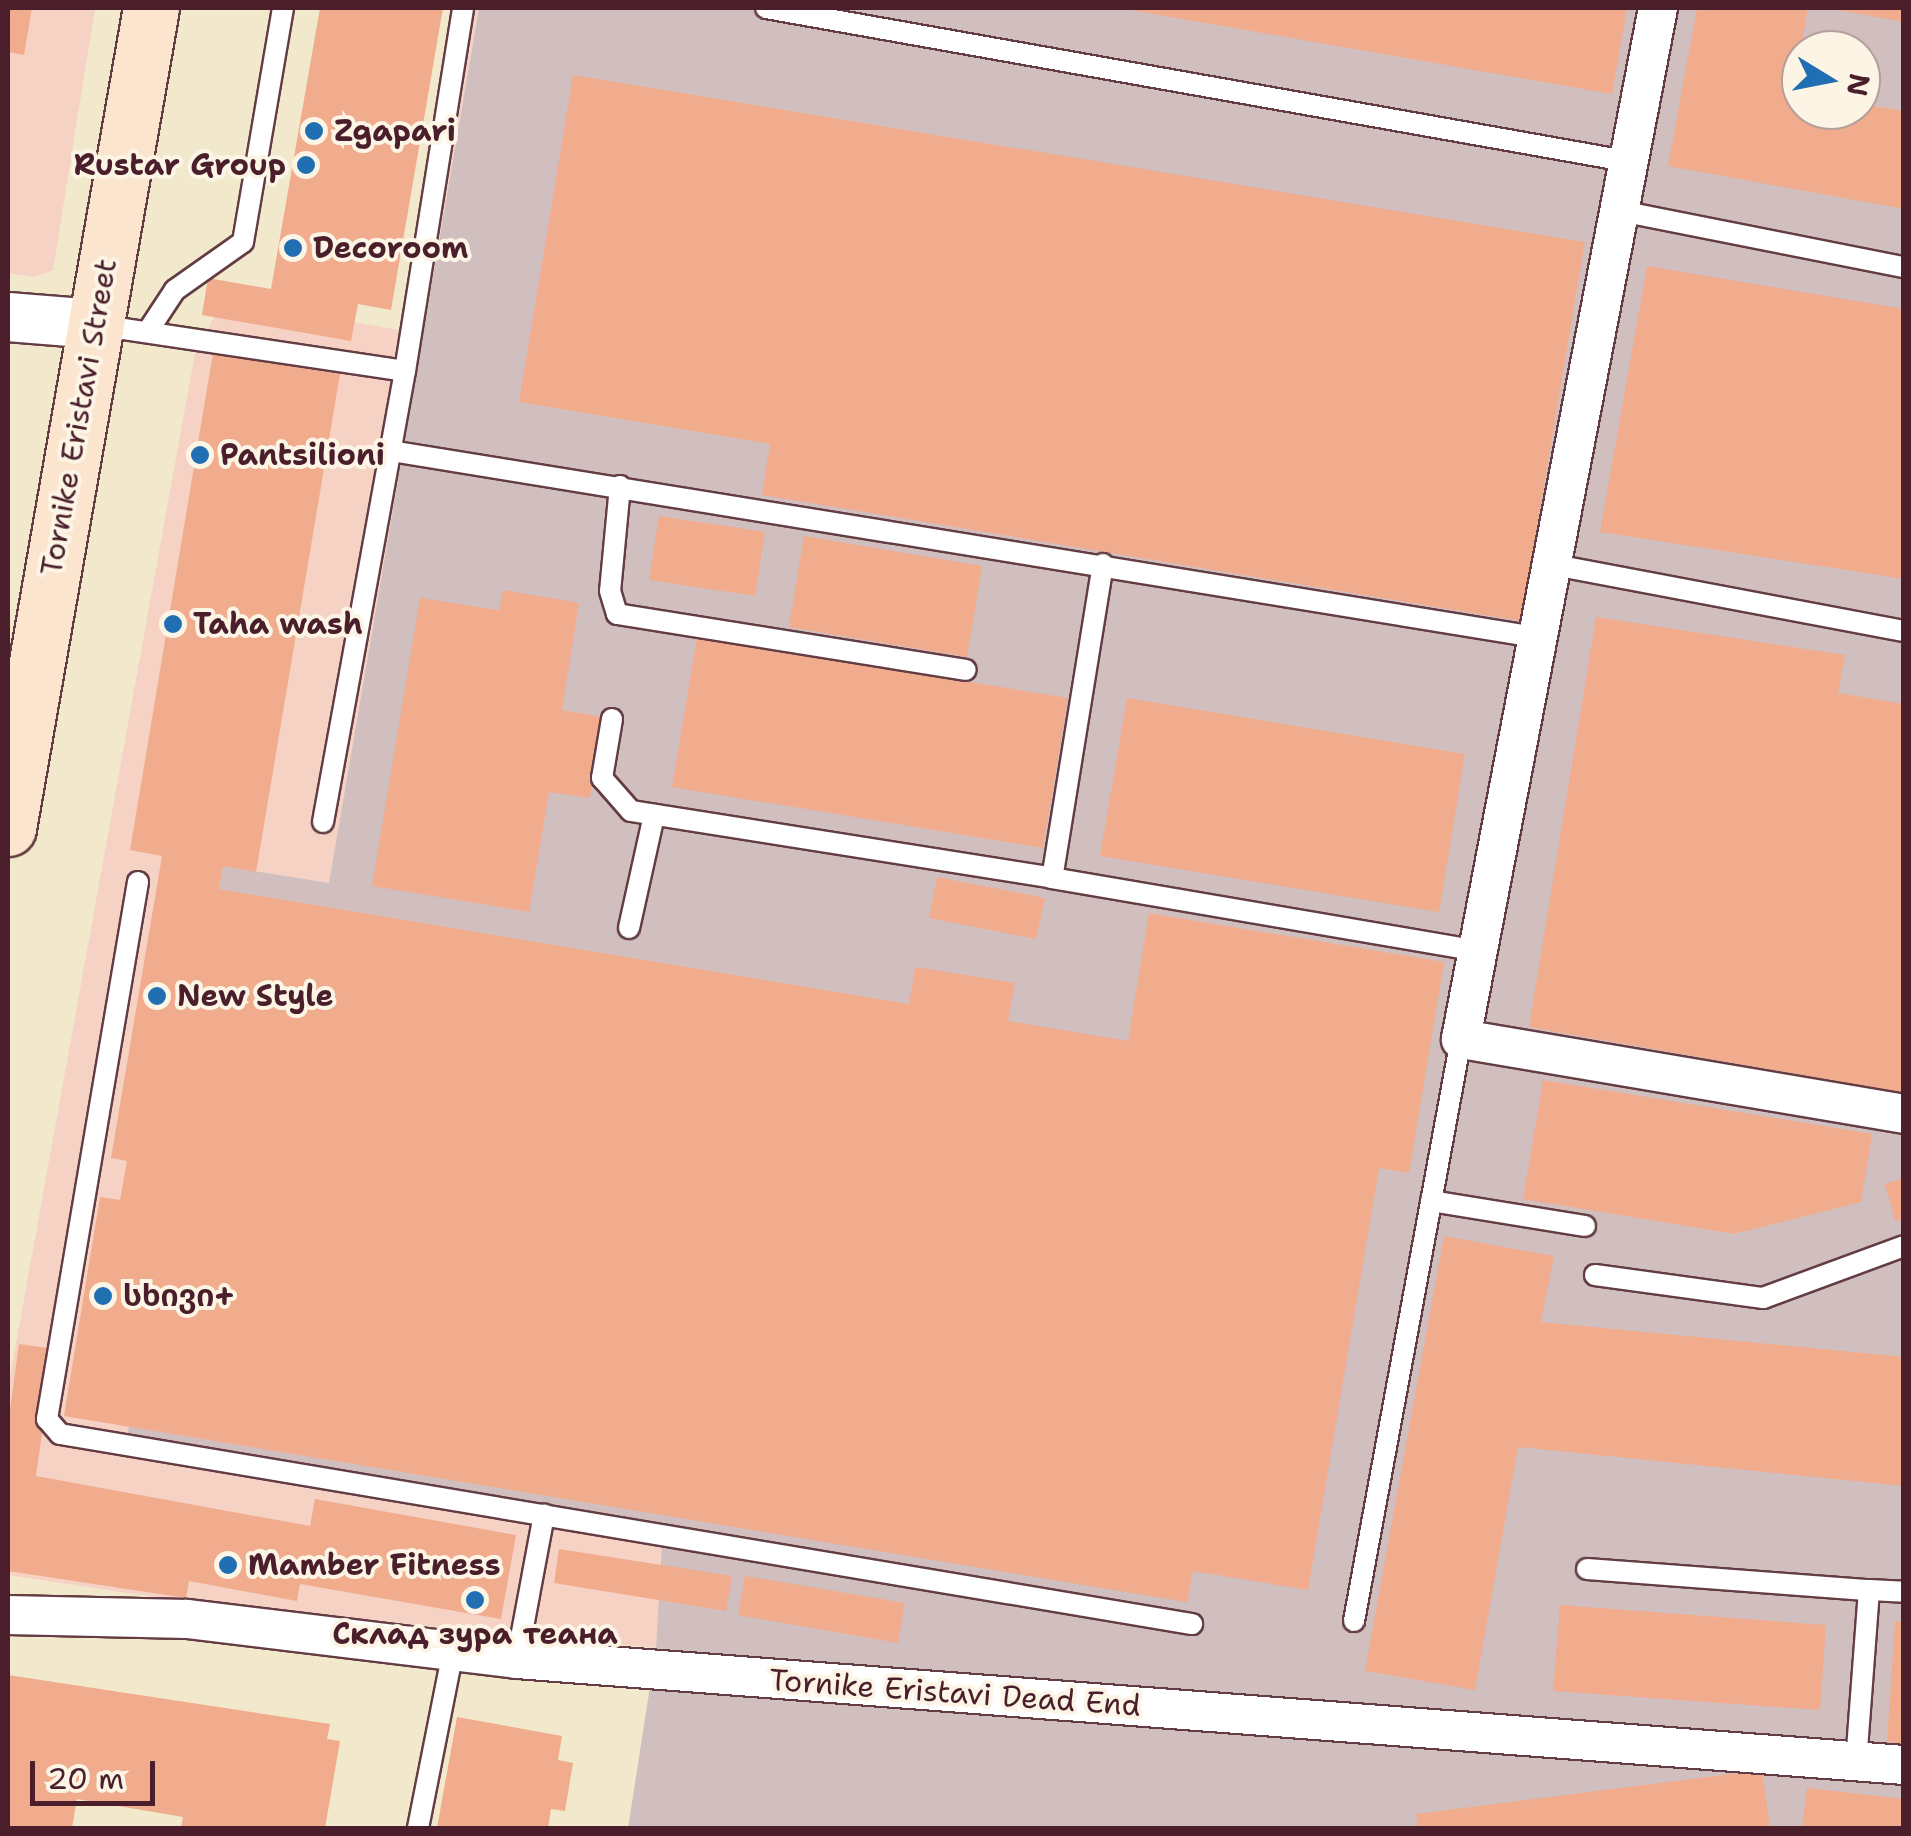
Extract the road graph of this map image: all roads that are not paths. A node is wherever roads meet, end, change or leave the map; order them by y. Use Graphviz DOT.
graph roads {
  1 [pos="150,8"];
  2 [pos="284,8"];
  3 [pos="464,8"];
  4 [pos="766,8"];
  5 [pos="1658,8"];
  6 [pos="1626,162"];
  7 [pos="1615,210"];
  8 [pos="1904,267"];
  9 [pos="175,290"];
  10 [pos="201,294"];
  11 [pos="8,317"];
  12 [pos="95,324"];
  13 [pos="148,331"];
  14 [pos="406,372"];
  15 [pos="391,451"];
  16 [pos="620,486"];
  17 [pos="1103,564"];
  18 [pos="1549,564"];
  19 [pos="1904,631"];
  20 [pos="1536,637"];
  21 [pos="966,670"];
  22 [pos="612,719"];
  23 [pos="14,746"];
  24 [pos="654,815"];
  25 [pos="323,822"];
  26 [pos="8,828"];
  27 [pos="1052,878"];
  28 [pos="138,882"];
  29 [pos="629,928"];
  30 [pos="1478,950"];
  31 [pos="1461,1039"];
  32 [pos="1904,1114"];
  33 [pos="1431,1200"];
  34 [pos="1584,1226"];
  35 [pos="1904,1246"];
  36 [pos="1595,1275"];
  37 [pos="544,1515"];
  38 [pos="1586,1569"];
  39 [pos="1869,1590"];
  40 [pos="1904,1592"];
  41 [pos="8,1615"];
  42 [pos="1354,1621"];
  43 [pos="1192,1624"];
  44 [pos="452,1652"];
  45 [pos="517,1660"];
  46 [pos="1856,1762"];
  47 [pos="1904,1765"];
  48 [pos="418,1828"];
  1 -- 12 [label="main road, Tornike Eristavi Street"];
  2 -- 9 [label="lane"];
  3 -- 14 [label="lane"];
  4 -- 6 [label="lane"];
  5 -- 6 [label="street"];
  6 -- 7 [label="street"];
  7 -- 8 [label="lane"];
  7 -- 18 [label="street"];
  9 -- 10 [label="lane"];
  9 -- 13 [label="lane"];
  11 -- 12 [label="street"];
  12 -- 13 [label="lane"];
  12 -- 23 [label="main road, Tornike Eristavi Street"];
  13 -- 14 [label="lane"];
  14 -- 15 [label="lane"];
  15 -- 16 [label="lane"];
  15 -- 25 [label="lane"];
  16 -- 17 [label="lane"];
  16 -- 21 [label="lane"];
  17 -- 20 [label="lane"];
  17 -- 27 [label="lane"];
  18 -- 19 [label="lane"];
  18 -- 20 [label="street"];
  20 -- 30 [label="street"];
  22 -- 24 [label="lane"];
  23 -- 26 [label="main road, Tornike Eristavi Street"];
  24 -- 27 [label="lane"];
  24 -- 29 [label="lane"];
  27 -- 30 [label="lane"];
  28 -- 37 [label="lane"];
  30 -- 31 [label="street"];
  31 -- 32 [label="street"];
  31 -- 33 [label="lane"];
  33 -- 34 [label="lane"];
  33 -- 42 [label="lane"];
  35 -- 36 [label="lane"];
  37 -- 43 [label="lane"];
  37 -- 45 [label="lane"];
  38 -- 39 [label="lane"];
  39 -- 40 [label="lane"];
  39 -- 46 [label="lane"];
  41 -- 44 [label="street, Tornike Eristavi Dead End"];
  44 -- 45 [label="street, Tornike Eristavi Dead End"];
  44 -- 48 [label="lane"];
  45 -- 46 [label="street, Tornike Eristavi Dead End"];
  46 -- 47 [label="street, Tornike Eristavi Dead End"];
}
